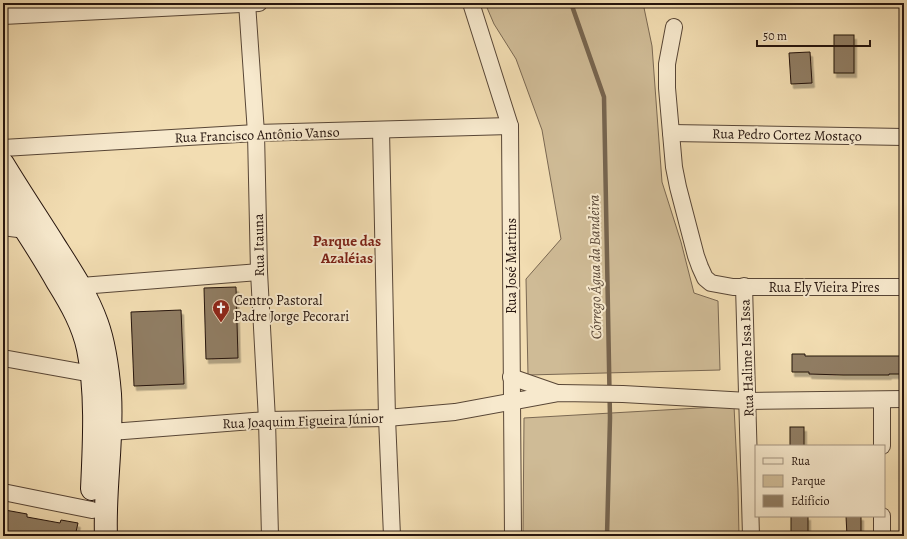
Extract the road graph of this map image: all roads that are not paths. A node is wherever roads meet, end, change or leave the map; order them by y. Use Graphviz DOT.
graph roads {
  1 [pos="247,3"];
  2 [pos="259,3"];
  3 [pos="471,3"];
  4 [pos="3,16"];
  5 [pos="674,28"];
  6 [pos="510,126"];
  7 [pos="381,130"];
  8 [pos="256,133"];
  9 [pos="671,133"];
  10 [pos="904,137"];
  11 [pos="3,148"];
  12 [pos="3,164"];
  13 [pos="3,196"];
  14 [pos="3,227"];
  15 [pos="36,231"];
  16 [pos="259,272"];
  17 [pos="81,286"];
  18 [pos="744,286"];
  19 [pos="904,287"];
  20 [pos="3,358"];
  21 [pos="92,374"];
  22 [pos="511,377"];
  23 [pos="558,393"];
  24 [pos="904,399"];
  25 [pos="882,400"];
  26 [pos="748,401"];
  27 [pos="512,402"];
  28 [pos="387,418"];
  29 [pos="267,420"];
  30 [pos="102,431"];
  31 [pos="882,445"];
  32 [pos="3,492"];
  33 [pos="92,510"];
  34 [pos="882,517"];
  35 [pos="93,536"];
  36 [pos="106,536"];
  37 [pos="270,536"];
  38 [pos="392,536"];
  39 [pos="513,536"];
  40 [pos="751,536"];
  41 [pos="882,536"];
  1 -- 2 [label="street"];
  1 -- 4 [label="street"];
  1 -- 8 [label="street, Rua Itauna"];
  3 -- 6 [label="street, Rua José Martins"];
  5 -- 9 [label="street, Rua Halime Issa Issa"];
  6 -- 7 [label="street, Rua Francisco Antônio Vanso"];
  6 -- 22 [label="street, Rua José Martins"];
  7 -- 8 [label="street, Rua Francisco Antônio Vanso"];
  7 -- 28 [label="street"];
  8 -- 11 [label="street, Rua Francisco Antônio Vanso"];
  8 -- 16 [label="street, Rua Itauna"];
  9 -- 10 [label="street, Rua Pedro Cortez Mostaço"];
  9 -- 18 [label="street, Rua Halime Issa Issa"];
  12 -- 15 [label="street"];
  13 -- 15 [label="street"];
  14 -- 15 [label="street"];
  15 -- 17 [label="street"];
  15 -- 21 [label="street"];
  16 -- 17 [label="street"];
  16 -- 29 [label="street, Rua Itauna"];
  17 -- 30 [label="street"];
  18 -- 19 [label="street, Rua Ely Vieira Pires"];
  18 -- 26 [label="street, Rua Halime Issa Issa"];
  20 -- 21 [label="street"];
  21 -- 30 [label="street"];
  22 -- 23 [label="street"];
  22 -- 27 [label="street, Rua José Martins"];
  23 -- 26 [label="street"];
  23 -- 27 [label="street, Rua Joaquim Figueira Júnior"];
  24 -- 25 [label="street"];
  25 -- 26 [label="street"];
  25 -- 31 [label="street"];
  26 -- 40 [label="street, Rua Halime Issa Issa"];
  27 -- 28 [label="street, Rua Joaquim Figueira Júnior"];
  27 -- 39 [label="street, Rua José Martins"];
  28 -- 29 [label="street, Rua Joaquim Figueira Júnior"];
  28 -- 38 [label="street"];
  29 -- 30 [label="street, Rua Joaquim Figueira Júnior"];
  29 -- 37 [label="street, Rua Itauna"];
  30 -- 33 [label="street"];
  30 -- 36 [label="street"];
  32 -- 33 [label="street"];
  33 -- 35 [label="street"];
  34 -- 41 [label="street"];
}
